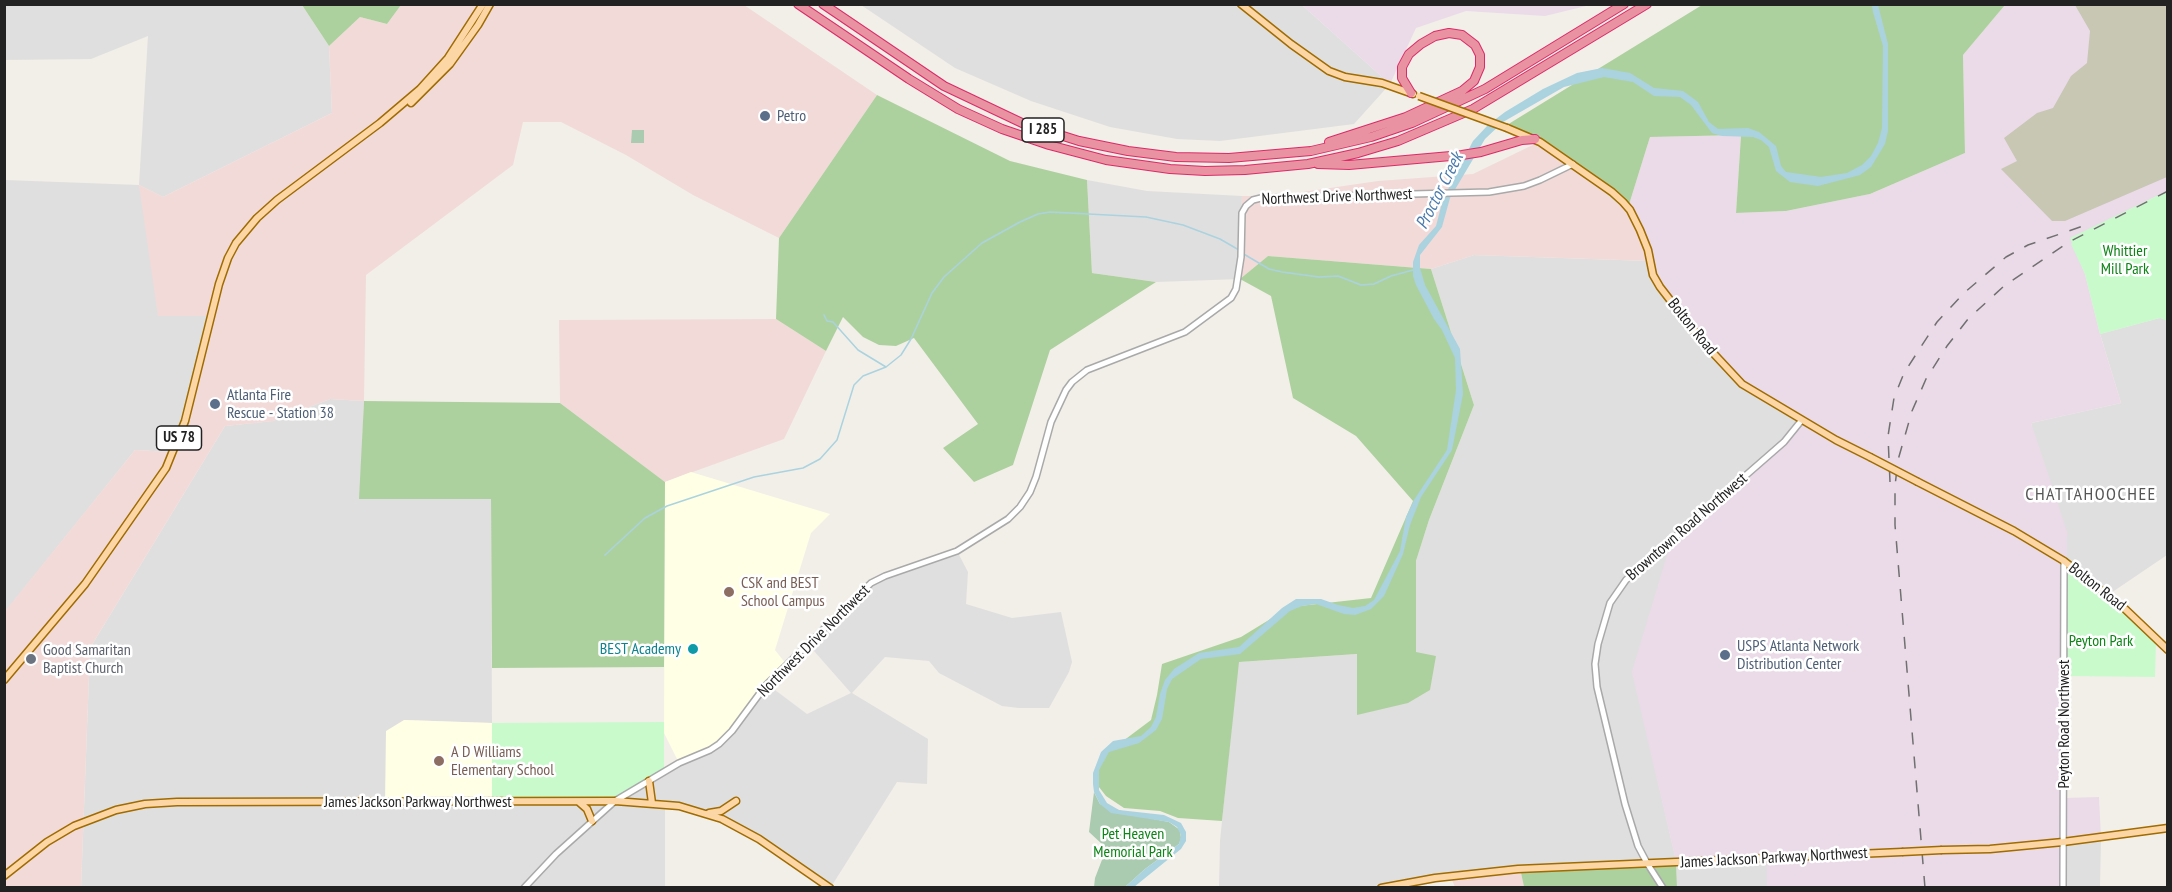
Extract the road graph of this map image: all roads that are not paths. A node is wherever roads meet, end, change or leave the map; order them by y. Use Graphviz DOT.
graph roads {
  1 [pos="483,4"];
  2 [pos="490,4"];
  3 [pos="798,4"];
  4 [pos="823,4"];
  5 [pos="1241,4"];
  6 [pos="1624,4"];
  7 [pos="1647,4"];
  8 [pos="1415,94"];
  9 [pos="380,123"];
  10 [pos="1535,139"];
  11 [pos="1294,153"];
  12 [pos="1308,164"];
  13 [pos="1573,164"];
  14 [pos="1801,420"];
  15 [pos="2064,561"];
  16 [pos="2168,650"];
  17 [pos="4,680"];
  18 [pos="649,781"];
  19 [pos="615,801"];
  20 [pos="736,801"];
  21 [pos="578,802"];
  22 [pos="652,803"];
  23 [pos="703,812"];
  24 [pos="592,821"];
  25 [pos="2168,828"];
  26 [pos="2063,842"];
  27 [pos="1647,863"];
  28 [pos="4,876"];
  29 [pos="524,888"];
  30 [pos="830,888"];
  31 [pos="1381,888"];
  32 [pos="1663,888"];
  33 [pos="2063,888"];
  1 -- 9 [label="main road, US 78"];
  2 -- 9 [label="main road, US 78"];
  3 -- 12 [label="highway, I 285"];
  4 -- 11 [label="highway, I 285"];
  5 -- 8 [label="main road, Bolton Road"];
  6 -- 11 [label="highway, I 285"];
  7 -- 12 [label="highway, I 285"];
  8 -- 10 [label="main road, Bolton Road, bridge"];
  8 -- 11 [label="highway"];
  9 -- 17 [label="main road, US 78"];
  10 -- 12 [label="highway"];
  10 -- 13 [label="main road, Bolton Road"];
  13 -- 14 [label="main road, Bolton Road"];
  13 -- 18 [label="street, Northwest Drive Northwest"];
  14 -- 15 [label="main road, Bolton Road, bridge"];
  14 -- 27 [label="street, Browntown Road Northwest"];
  15 -- 16 [label="main road, Bolton Road"];
  15 -- 26 [label="street, Peyton Road Northwest"];
  18 -- 19 [label="street, Northwest Drive Northwest"];
  18 -- 22 [label="main road"];
  19 -- 21 [label="main road, James Jackson Parkway Northwest"];
  19 -- 22 [label="main road, James Jackson Parkway Northwest"];
  19 -- 24 [label="street, Northwest Drive Northwest"];
  20 -- 23 [label="main road"];
  21 -- 24 [label="main road"];
  21 -- 28 [label="main road, James Jackson Parkway Northwest"];
  22 -- 23 [label="main road, James Jackson Parkway Northwest"];
  23 -- 30 [label="main road, James Jackson Parkway Northwest"];
  24 -- 29 [label="street, Northwest Drive Northwest"];
  25 -- 26 [label="main road, James Jackson Parkway Northwest"];
  26 -- 27 [label="main road, James Jackson Parkway Northwest, bridge"];
  26 -- 33 [label="street, Peyton Road Northwest"];
  27 -- 31 [label="main road, James Jackson Parkway Northwest"];
  27 -- 32 [label="street, Browntown Road Northwest"];
}
